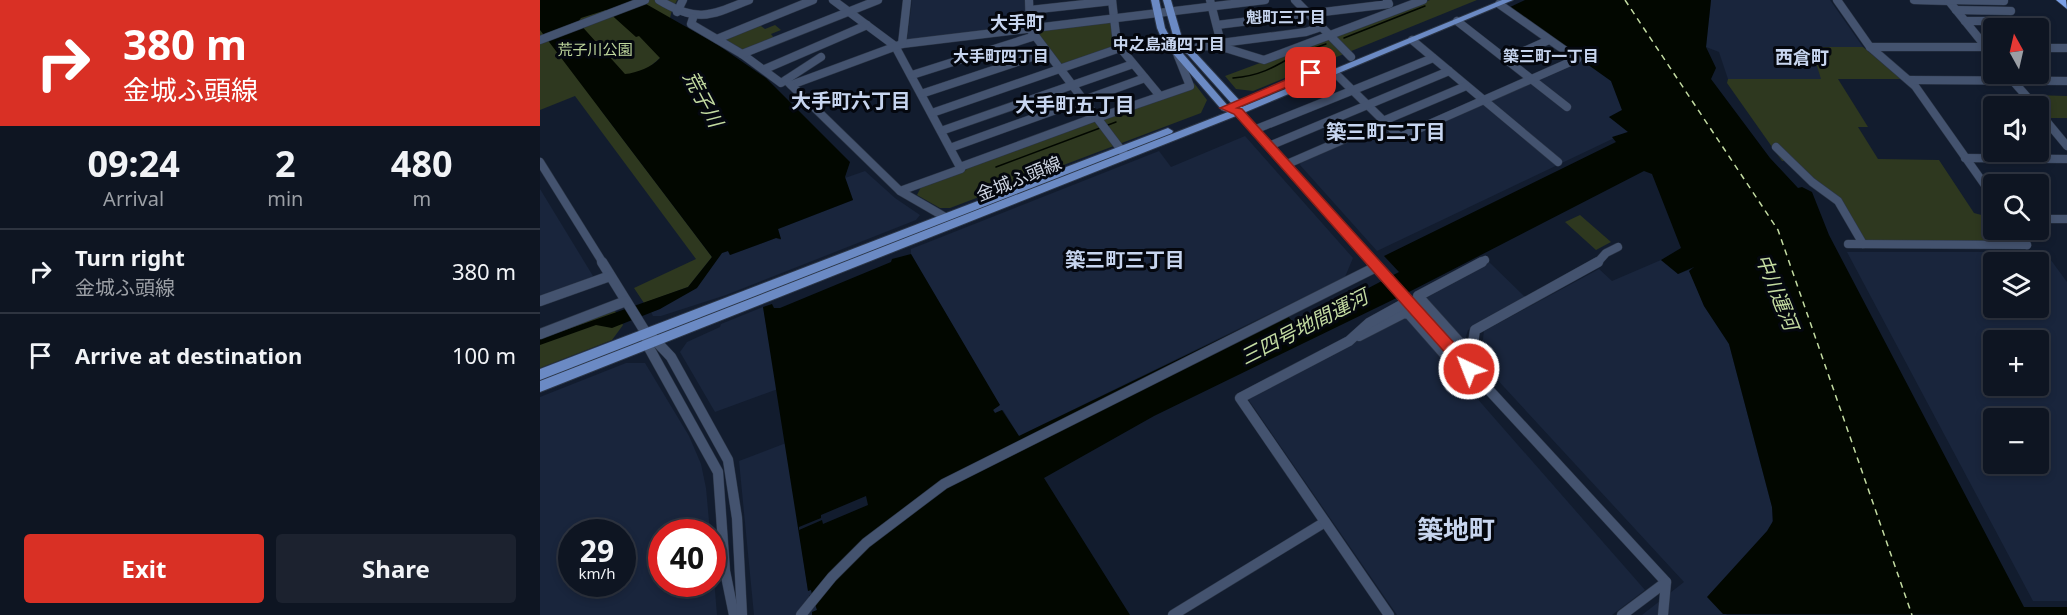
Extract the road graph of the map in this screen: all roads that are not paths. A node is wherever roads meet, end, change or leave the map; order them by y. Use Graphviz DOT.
graph roads {
  1 [pos="645,0"];
  2 [pos="659,0"];
  3 [pos="683,0"];
  4 [pos="749,0"];
  5 [pos="813,0"];
  6 [pos="833,0"];
  7 [pos="878,0"];
  8 [pos="907,0"];
  9 [pos="1029,0"];
  10 [pos="1112,0"];
  11 [pos="1155,0"];
  12 [pos="1167,0"];
  13 [pos="1265,0"];
  14 [pos="1294,0"];
  15 [pos="1423,0"];
  16 [pos="1509,0"];
  17 [pos="1837,0"];
  18 [pos="1914,0"];
  19 [pos="1948,0"];
  20 [pos="2061,0"];
  21 [pos="2003,1"];
  22 [pos="1388,2"];
  23 [pos="1495,2"];
  24 [pos="1211,3"];
  25 [pos="2067,6"];
  26 [pos="847,10"];
  27 [pos="1029,10"];
  28 [pos="1397,10"];
  29 [pos="1956,10"];
  30 [pos="2011,11"];
  31 [pos="677,12"];
  32 [pos="1169,12"];
  33 [pos="1158,14"];
  34 [pos="1308,14"];
  35 [pos="693,18"];
  36 [pos="1114,18"];
  37 [pos="2017,18"];
  38 [pos="1457,21"];
  39 [pos="1965,21"];
  40 [pos="1983,21"];
  41 [pos="867,25"];
  42 [pos="1217,25"];
  43 [pos="1321,27"];
  44 [pos="1030,28"];
  45 [pos="1329,35"];
  46 [pos="1035,36"];
  47 [pos="717,39"];
  48 [pos="541,40"];
  49 [pos="1412,40"];
  50 [pos="1550,40"];
  51 [pos="1983,40"];
  52 [pos="898,45"];
  53 [pos="1222,45"];
  54 [pos="1870,47"];
  55 [pos="1983,47"];
  56 [pos="2049,47"];
  57 [pos="1120,48"];
  58 [pos="2067,48"];
  59 [pos="1188,50"];
  60 [pos="1176,51"];
  61 [pos="1047,52"];
  62 [pos="742,54"];
  63 [pos="821,57"];
  64 [pos="1351,57"];
  65 [pos="1433,58"];
  66 [pos="1506,59"];
  67 [pos="1133,64"];
  68 [pos="765,69"];
  69 [pos="1060,69"];
  70 [pos="1449,71"];
  71 [pos="1334,72"];
  72 [pos="912,75"];
  73 [pos="1145,78"];
  74 [pos="1532,80"];
  75 [pos="1909,80"];
  76 [pos="1983,81"];
  77 [pos="2049,81"];
  78 [pos="2067,81"];
  79 [pos="788,82"];
  80 [pos="2016,84"];
  81 [pos="1072,85"];
  82 [pos="1466,86"];
  83 [pos="1353,91"];
  84 [pos="921,94"];
  85 [pos="1160,96"];
  86 [pos="2026,96"];
  87 [pos="1084,100"];
  88 [pos="1484,100"];
  89 [pos="1368,105"];
  90 [pos="1566,106"];
  91 [pos="1237,107"];
  92 [pos="1225,108"];
  93 [pos="932,113"];
  94 [pos="1100,121"];
  95 [pos="1384,121"];
  96 [pos="2049,124"];
  97 [pos="1254,130"];
  98 [pos="941,131"];
  99 [pos="1269,146"];
  100 [pos="2067,146"];
  101 [pos="1776,147"];
  102 [pos="950,148"];
  103 [pos="1123,152"];
  104 [pos="1965,158"];
  105 [pos="2067,159"];
  106 [pos="540,162"];
  107 [pos="1558,162"];
  108 [pos="1285,165"];
  109 [pos="960,167"];
  110 [pos="1983,183"];
  111 [pos="900,191"];
  112 [pos="945,217"];
  113 [pos="2049,219"];
  114 [pos="2067,219"];
  115 [pos="2024,240"];
  116 [pos="1848,244"];
  117 [pos="1863,244"];
  118 [pos="1618,247"];
  119 [pos="1485,260"];
  120 [pos="1376,267"];
  121 [pos="610,276"];
  122 [pos="540,301"];
  123 [pos="1407,302"];
  124 [pos="628,304"];
  125 [pos="540,334"];
  126 [pos="651,340"];
  127 [pos="1349,341"];
  128 [pos="1471,355"];
  129 [pos="1469,369"];
  130 [pos="540,375"];
  131 [pos="1480,382"];
  132 [pos="540,387"];
  133 [pos="1325,522"];
  134 [pos="1665,582"];
  135 [pos="734,615"];
  136 [pos="742,615"];
  137 [pos="801,615"];
  138 [pos="1173,615"];
  139 [pos="1389,615"];
  140 [pos="1622,615"];
  141 [pos="1663,615"];
  1 -- 48 [label="street"];
  2 -- 31 [label="street"];
  3 -- 31 [label="street"];
  4 -- 35 [label="street"];
  5 -- 47 [label="street"];
  6 -- 26 [label="street"];
  7 -- 26 [label="street"];
  8 -- 52 [label="street"];
  9 -- 27 [label="street"];
  10 -- 27 [label="street"];
  10 -- 36 [label="street"];
  11 -- 33 [label="main road"];
  12 -- 32 [label="main road"];
  13 -- 24 [label="street"];
  14 -- 34 [label="street"];
  15 -- 28 [label="street"];
  16 -- 23 [label="main road, 金城ふ頭線"];
  17 -- 54 [label="street"];
  18 -- 19 [label="street"];
  19 -- 21 [label="street"];
  19 -- 29 [label="street"];
  20 -- 25 [label="highway"];
  21 -- 30 [label="street"];
  22 -- 28 [label="street"];
  22 -- 34 [label="street"];
  23 -- 38 [label="main road, 金城ふ頭線"];
  23 -- 50 [label="street"];
  23 -- 64 [label="main road, 金城ふ頭線"];
  24 -- 32 [label="street"];
  24 -- 42 [label="street"];
  26 -- 41 [label="street"];
  26 -- 62 [label="street"];
  27 -- 44 [label="street"];
  28 -- 45 [label="street"];
  29 -- 30 [label="street"];
  29 -- 39 [label="street"];
  30 -- 37 [label="street"];
  31 -- 35 [label="street"];
  32 -- 33 [label="street"];
  32 -- 59 [label="main road"];
  33 -- 36 [label="street"];
  33 -- 60 [label="main road"];
  34 -- 42 [label="street"];
  34 -- 43 [label="street"];
  35 -- 47 [label="street"];
  36 -- 44 [label="street"];
  36 -- 57 [label="street"];
  38 -- 49 [label="main road, 金城ふ頭線"];
  38 -- 66 [label="street"];
  39 -- 40 [label="street"];
  39 -- 51 [label="street"];
  41 -- 52 [label="street"];
  41 -- 68 [label="street"];
  42 -- 53 [label="street"];
  43 -- 45 [label="street"];
  43 -- 53 [label="street"];
  44 -- 46 [label="street"];
  44 -- 52 [label="street"];
  45 -- 53 [label="street"];
  45 -- 64 [label="street"];
  46 -- 61 [label="street"];
  46 -- 72 [label="street"];
  47 -- 62 [label="street"];
  49 -- 65 [label="street"];
  49 -- 71 [label="main road, 金城ふ頭線"];
  50 -- 66 [label="street"];
  50 -- 74 [label="street"];
  52 -- 72 [label="street"];
  52 -- 79 [label="street"];
  53 -- 59 [label="street"];
  54 -- 55 [label="street"];
  54 -- 75 [label="street"];
  56 -- 58 [label="street"];
  57 -- 67 [label="street"];
  57 -- 69 [label="street"];
  59 -- 91 [label="main road"];
  60 -- 85 [label="street"];
  60 -- 92 [label="main road"];
  61 -- 69 [label="street"];
  61 -- 84 [label="street"];
  62 -- 68 [label="street"];
  63 -- 79 [label="street"];
  64 -- 91 [label="main road, 金城ふ頭線"];
  65 -- 70 [label="street"];
  65 -- 83 [label="street"];
  66 -- 74 [label="street"];
  67 -- 73 [label="street"];
  67 -- 81 [label="street"];
  68 -- 79 [label="street"];
  69 -- 81 [label="street"];
  69 -- 93 [label="street"];
  70 -- 82 [label="street"];
  70 -- 89 [label="street"];
  71 -- 83 [label="street"];
  71 -- 91 [label="main road, 金城ふ頭線"];
  72 -- 84 [label="street"];
  73 -- 85 [label="street"];
  73 -- 87 [label="street"];
  74 -- 88 [label="street"];
  74 -- 90 [label="street"];
  75 -- 76 [label="street"];
  75 -- 104 [label="street"];
  77 -- 78 [label="street"];
  79 -- 111 [label="street"];
  80 -- 86 [label="street"];
  81 -- 87 [label="street"];
  81 -- 98 [label="street"];
  82 -- 88 [label="street"];
  82 -- 95 [label="street"];
  83 -- 89 [label="street"];
  83 -- 97 [label="street"];
  84 -- 93 [label="street"];
  85 -- 94 [label="street"];
  87 -- 94 [label="street"];
  87 -- 102 [label="street"];
  88 -- 95 [label="street"];
  88 -- 107 [label="street"];
  89 -- 95 [label="street"];
  89 -- 99 [label="street"];
  91 -- 92 [label="main road, 金城ふ頭線"];
  91 -- 97 [label="street"];
  91 -- 103 [label="main road, 金城ふ頭線"];
  92 -- 103 [label="main road, 金城ふ頭線"];
  93 -- 98 [label="street"];
  94 -- 103 [label="street"];
  94 -- 109 [label="street"];
  95 -- 108 [label="street"];
  96 -- 100 [label="street"];
  97 -- 99 [label="street"];
  98 -- 102 [label="street"];
  99 -- 108 [label="street"];
  101 -- 117 [label="street"];
  102 -- 109 [label="street"];
  103 -- 112 [label="main road, 金城ふ頭線"];
  103 -- 126 [label="main road, 金城ふ頭線"];
  104 -- 105 [label="street"];
  104 -- 110 [label="street"];
  106 -- 121 [label="street"];
  108 -- 120 [label="street"];
  109 -- 111 [label="street"];
  111 -- 112 [label="street"];
  112 -- 126 [label="main road, 金城ふ頭線"];
  113 -- 114 [label="street"];
  115 -- 117 [label="street"];
  116 -- 117 [label="street"];
  118 -- 128 [label="street"];
  119 -- 128 [label="street"];
  120 -- 123 [label="street"];
  120 -- 137 [label="street"];
  121 -- 122 [label="street"];
  121 -- 124 [label="street"];
  123 -- 127 [label="street"];
  123 -- 129 [label="street"];
  124 -- 125 [label="street"];
  124 -- 126 [label="street"];
  126 -- 130 [label="main road, 金城ふ頭線"];
  126 -- 132 [label="main road, 金城ふ頭線"];
  126 -- 135 [label="street"];
  126 -- 136 [label="street"];
  127 -- 131 [label="street"];
  127 -- 133 [label="street"];
  128 -- 129 [label="street"];
  129 -- 131 [label="street"];
  131 -- 134 [label="street"];
  133 -- 138 [label="street"];
  133 -- 139 [label="street"];
  134 -- 140 [label="street"];
  134 -- 141 [label="street"];
}
